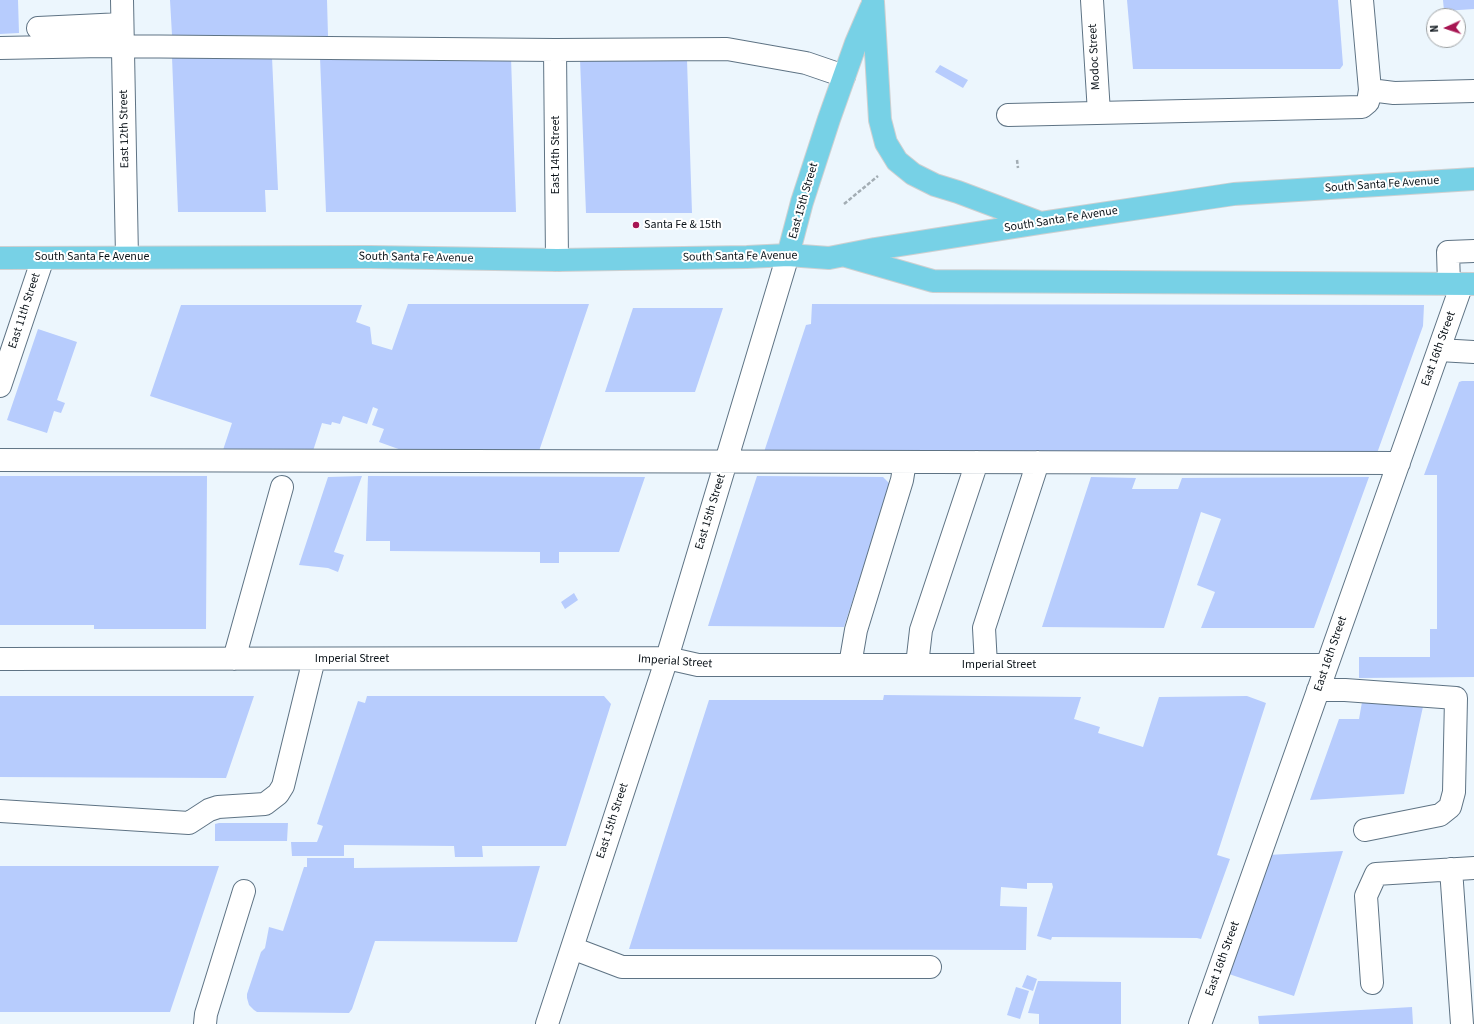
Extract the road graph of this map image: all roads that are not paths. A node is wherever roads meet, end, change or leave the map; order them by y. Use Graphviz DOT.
graph roads {
  1 [pos="122,0"];
  2 [pos="1092,0"];
  3 [pos="1362,0"];
  4 [pos="869,1"];
  5 [pos="122,24"];
  6 [pos="38,28"];
  7 [pos="123,47"];
  8 [pos="0,48"];
  9 [pos="555,50"];
  10 [pos="844,76"];
  11 [pos="1369,82"];
  12 [pos="1474,91"];
  13 [pos="1099,113"];
  14 [pos="1008,115"];
  15 [pos="1474,179"];
  16 [pos="1040,223"];
  17 [pos="1474,251"];
  18 [pos="788,255"];
  19 [pos="843,255"];
  20 [pos="127,257"];
  21 [pos="0,258"];
  22 [pos="43,258"];
  23 [pos="557,260"];
  24 [pos="1462,284"];
  25 [pos="1439,350"];
  26 [pos="1474,352"];
  27 [pos="0,386"];
  28 [pos="0,460"];
  29 [pos="727,461"];
  30 [pos="905,462"];
  31 [pos="977,462"];
  32 [pos="1038,462"];
  33 [pos="1398,463"];
  34 [pos="282,487"];
  35 [pos="667,658"];
  36 [pos="0,659"];
  37 [pos="234,659"];
  38 [pos="314,659"];
  39 [pos="850,665"];
  40 [pos="917,665"];
  41 [pos="986,665"];
  42 [pos="1327,666"];
  43 [pos="1318,690"];
  44 [pos="1465,699"];
  45 [pos="0,811"];
  46 [pos="1365,830"];
  47 [pos="1474,868"];
  48 [pos="1451,869"];
  49 [pos="244,891"];
  50 [pos="572,948"];
  51 [pos="930,967"];
  52 [pos="1372,983"];
  53 [pos="205,1024"];
  54 [pos="547,1024"];
  55 [pos="1200,1024"];
  56 [pos="1462,1024"];
  1 -- 5 [label="street, East 12th Street"];
  2 -- 13 [label="street, Modoc Street"];
  3 -- 11 [label="street"];
  4 -- 10 [label="main road, East 15th Street"];
  4 -- 16 [label="main road"];
  5 -- 6 [label="street"];
  5 -- 7 [label="street, East 12th Street"];
  7 -- 8 [label="street"];
  7 -- 9 [label="street"];
  7 -- 20 [label="street, East 12th Street"];
  9 -- 10 [label="street"];
  9 -- 23 [label="street, East 14th Street"];
  10 -- 18 [label="main road, East 15th Street"];
  11 -- 12 [label="street"];
  11 -- 13 [label="street"];
  13 -- 14 [label="street"];
  15 -- 16 [label="main road, South Santa Fe Avenue"];
  16 -- 19 [label="main road, South Santa Fe Avenue"];
  17 -- 24 [label="street"];
  18 -- 19 [label="main road, South Santa Fe Avenue"];
  18 -- 23 [label="main road, South Santa Fe Avenue"];
  18 -- 29 [label="street, East 15th Street"];
  19 -- 24 [label="main road"];
  20 -- 22 [label="main road, South Santa Fe Avenue"];
  20 -- 23 [label="main road, South Santa Fe Avenue"];
  21 -- 22 [label="main road, South Santa Fe Avenue"];
  22 -- 27 [label="street, East 11th Street"];
  24 -- 25 [label="street, East 16th Street"];
  25 -- 26 [label="street"];
  25 -- 33 [label="street, East 16th Street"];
  28 -- 29 [label="street"];
  29 -- 30 [label="street"];
  29 -- 35 [label="street, East 15th Street"];
  30 -- 31 [label="street"];
  30 -- 39 [label="street"];
  31 -- 32 [label="street"];
  31 -- 40 [label="street"];
  32 -- 33 [label="street"];
  32 -- 41 [label="street"];
  33 -- 42 [label="street, East 16th Street"];
  34 -- 37 [label="street"];
  35 -- 38 [label="street, Imperial Street"];
  35 -- 39 [label="street, Imperial Street"];
  35 -- 50 [label="street, East 15th Street"];
  36 -- 37 [label="street, Imperial Street"];
  37 -- 38 [label="street, Imperial Street"];
  38 -- 45 [label="street"];
  39 -- 40 [label="street, Imperial Street"];
  40 -- 41 [label="street, Imperial Street"];
  41 -- 42 [label="street, Imperial Street"];
  42 -- 43 [label="street, East 16th Street"];
  43 -- 44 [label="street"];
  43 -- 55 [label="street, East 16th Street"];
  44 -- 46 [label="street"];
  47 -- 48 [label="street"];
  48 -- 52 [label="street"];
  48 -- 56 [label="street"];
  49 -- 53 [label="street"];
  50 -- 51 [label="street"];
  50 -- 54 [label="street, East 15th Street"];
}
